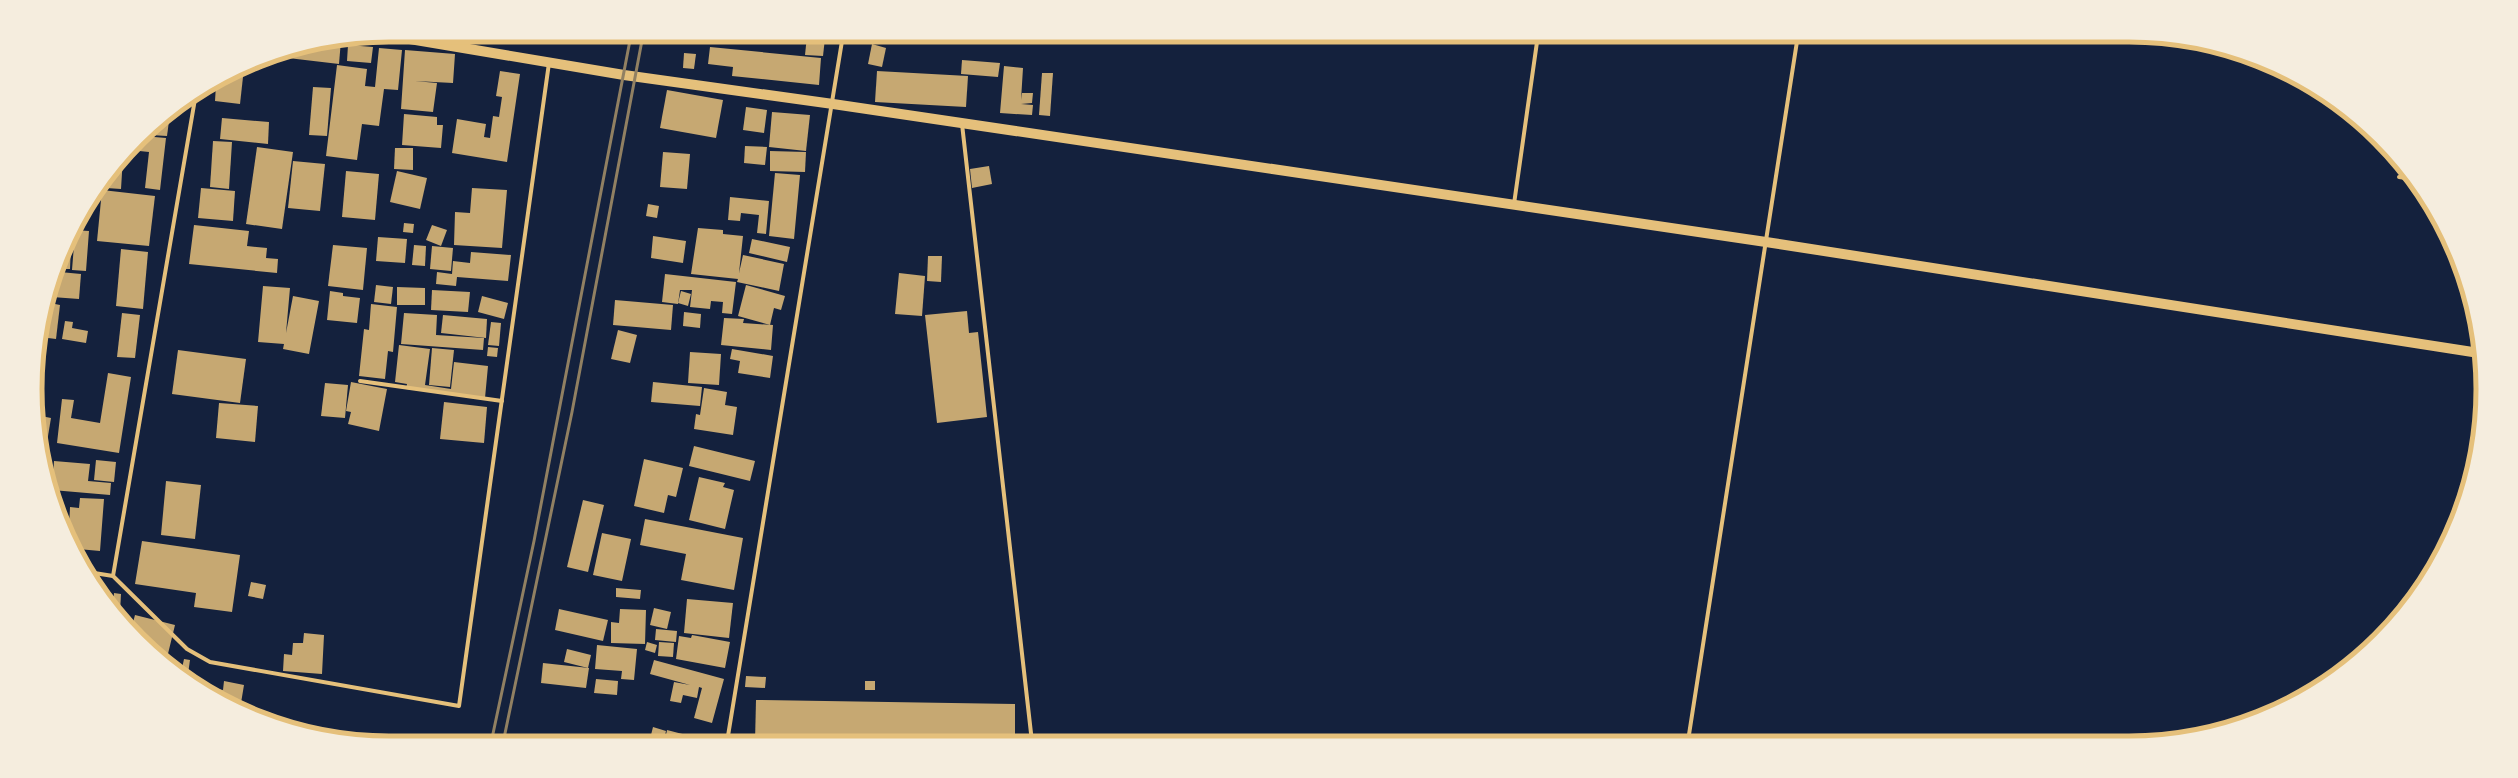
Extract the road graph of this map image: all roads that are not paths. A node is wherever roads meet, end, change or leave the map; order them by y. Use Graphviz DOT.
graph roads {
  1 [pos="422,42"];
  2 [pos="446,42"];
  3 [pos="842,42"];
  4 [pos="1537,42"];
  5 [pos="1797,42"];
  6 [pos="443,46"];
  7 [pos="549,62"];
  8 [pos="195,101"];
  9 [pos="832,104"];
  10 [pos="962,124"];
  11 [pos="2399,177"];
  12 [pos="2404,178"];
  13 [pos="1514,205"];
  14 [pos="1766,242"];
  15 [pos="2474,352"];
  16 [pos="360,381"];
  17 [pos="502,401"];
  18 [pos="95,573"];
  19 [pos="113,576"];
  20 [pos="727,736"];
  21 [pos="1031,736"];
  22 [pos="1689,736"];
  1 -- 6 [label="main road"];
  2 -- 6 [label="street"];
  3 -- 9 [label="street"];
  4 -- 13 [label="street"];
  5 -- 14 [label="street"];
  6 -- 7 [label="main road"];
  7 -- 9 [label="main road"];
  7 -- 17 [label="street"];
  8 -- 19 [label="street"];
  9 -- 10 [label="main road"];
  9 -- 20 [label="street"];
  10 -- 13 [label="main road"];
  10 -- 21 [label="street"];
  11 -- 12 [label="street"];
  13 -- 14 [label="main road"];
  14 -- 15 [label="main road"];
  14 -- 22 [label="street"];
  16 -- 17 [label="street"];
  17 -- 19 [label="street"];
  18 -- 19 [label="street"];
}
